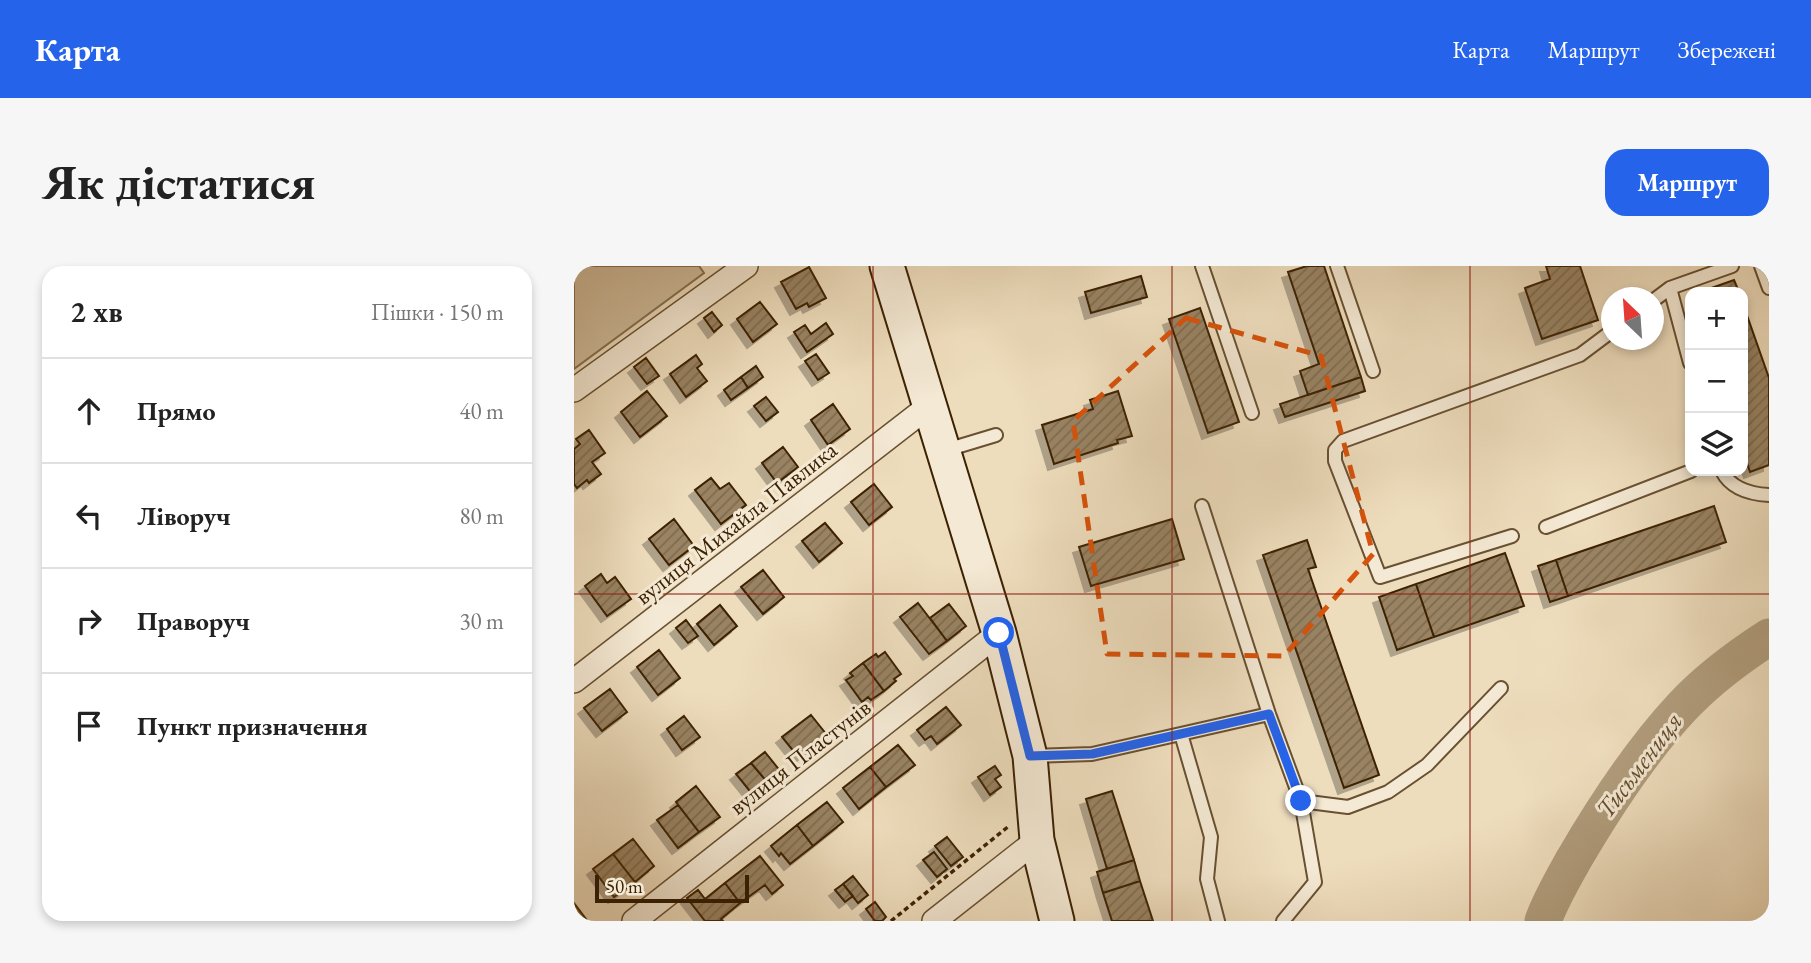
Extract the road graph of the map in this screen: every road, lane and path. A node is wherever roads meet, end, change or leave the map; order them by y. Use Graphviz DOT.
graph roads {
  1 [pos="746,266"];
  2 [pos="887,266"];
  3 [pos="1202,266"];
  4 [pos="1337,266"];
  5 [pos="1732,266"];
  6 [pos="1761,266"];
  7 [pos="1670,288"];
  8 [pos="1769,288"];
  9 [pos="1664,292"];
  10 [pos="1601,339"];
  11 [pos="1687,350"];
  12 [pos="1373,371"];
  13 [pos="574,390"];
  14 [pos="929,406"];
  15 [pos="1252,413"];
  16 [pos="996,435"];
  17 [pos="943,451"];
  18 [pos="1685,473"];
  19 [pos="1724,476"];
  20 [pos="1769,495"];
  21 [pos="1202,506"];
  22 [pos="1546,527"];
  23 [pos="1511,536"];
  24 [pos="999,633"];
  25 [pos="574,681"];
  26 [pos="1501,688"];
  27 [pos="1269,714"];
  28 [pos="1181,734"];
  29 [pos="1030,756"];
  30 [pos="1301,801"];
  31 [pos="1035,806"];
  32 [pos="1037,840"];
  33 [pos="634,921"];
  34 [pos="891,921"];
  35 [pos="934,921"];
  36 [pos="1057,921"];
  37 [pos="1218,921"];
  38 [pos="1283,921"];
  1 -- 13 [label="street"];
  2 -- 14 [label="street"];
  3 -- 15 [label="lane"];
  4 -- 12 [label="lane"];
  5 -- 7 [label="lane"];
  6 -- 8 [label="lane"];
  7 -- 9 [label="lane"];
  7 -- 11 [label="lane"];
  10 -- 23 [label="lane"];
  14 -- 17 [label="street"];
  14 -- 25 [label="street, вулиця Михайла Павлика"];
  16 -- 17 [label="lane"];
  17 -- 24 [label="street"];
  18 -- 22 [label="lane"];
  19 -- 20 [label="lane"];
  21 -- 27 [label="lane"];
  24 -- 29 [label="street"];
  24 -- 33 [label="street, вулиця Пластунів"];
  26 -- 30 [label="lane"];
  27 -- 28 [label="lane"];
  27 -- 30 [label="lane"];
  28 -- 29 [label="lane"];
  28 -- 37 [label="lane"];
  29 -- 31 [label="street"];
  30 -- 38 [label="lane"];
  31 -- 32 [label="street"];
  31 -- 34 [label="path"];
  32 -- 35 [label="street"];
  32 -- 36 [label="street"];
}
